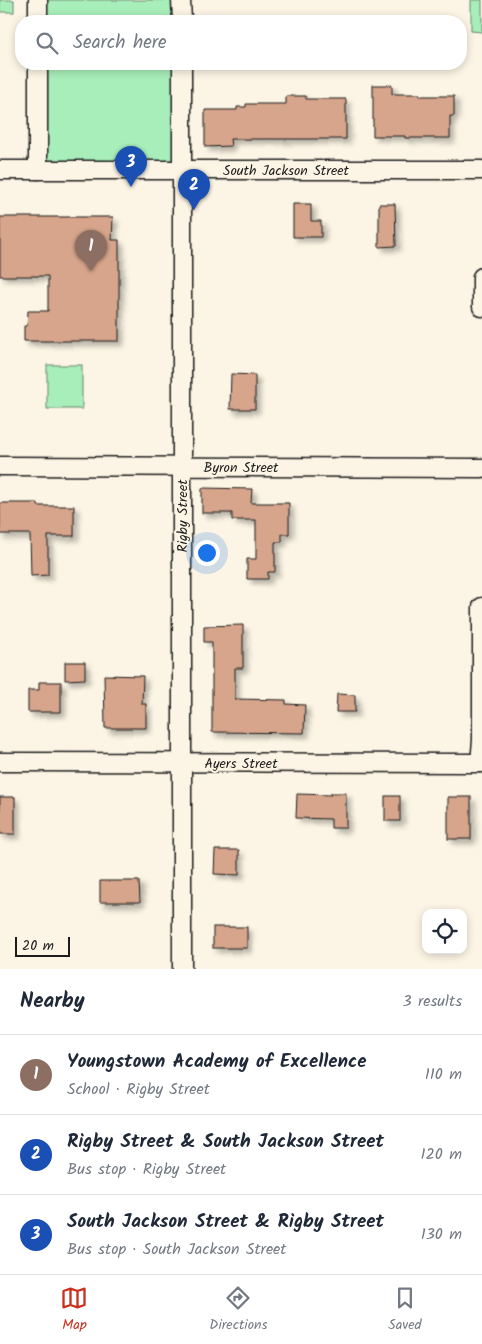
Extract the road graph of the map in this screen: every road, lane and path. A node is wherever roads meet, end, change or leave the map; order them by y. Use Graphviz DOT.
graph roads {
  1 [pos="38,0"];
  2 [pos="181,0"];
  3 [pos="38,15"];
  4 [pos="182,15"];
  5 [pos="38,70"];
  6 [pos="182,70"];
  7 [pos="0,170"];
  8 [pos="38,170"];
  9 [pos="182,170"];
  10 [pos="482,170"];
  11 [pos="482,277"];
  12 [pos="482,307"];
  13 [pos="0,466"];
  14 [pos="182,467"];
  15 [pos="482,468"];
  16 [pos="482,607"];
  17 [pos="0,762"];
  18 [pos="182,763"];
  19 [pos="481,763"];
  20 [pos="182,969"];
  1 -- 3 [label="street"];
  2 -- 4 [label="street"];
  5 -- 8 [label="street"];
  6 -- 9 [label="street, Rigby Street"];
  7 -- 8 [label="street, South Jackson Street"];
  8 -- 9 [label="street, South Jackson Street"];
  9 -- 10 [label="street, South Jackson Street"];
  9 -- 14 [label="street, Rigby Street"];
  11 -- 12 [label="street"];
  13 -- 14 [label="street, Byron Street"];
  14 -- 15 [label="street, Byron Street"];
  14 -- 18 [label="street, Rigby Street"];
  16 -- 19 [label="street"];
  17 -- 18 [label="street, Ayers Street"];
  18 -- 19 [label="street, Ayers Street"];
  18 -- 20 [label="street, Rigby Street"];
}
